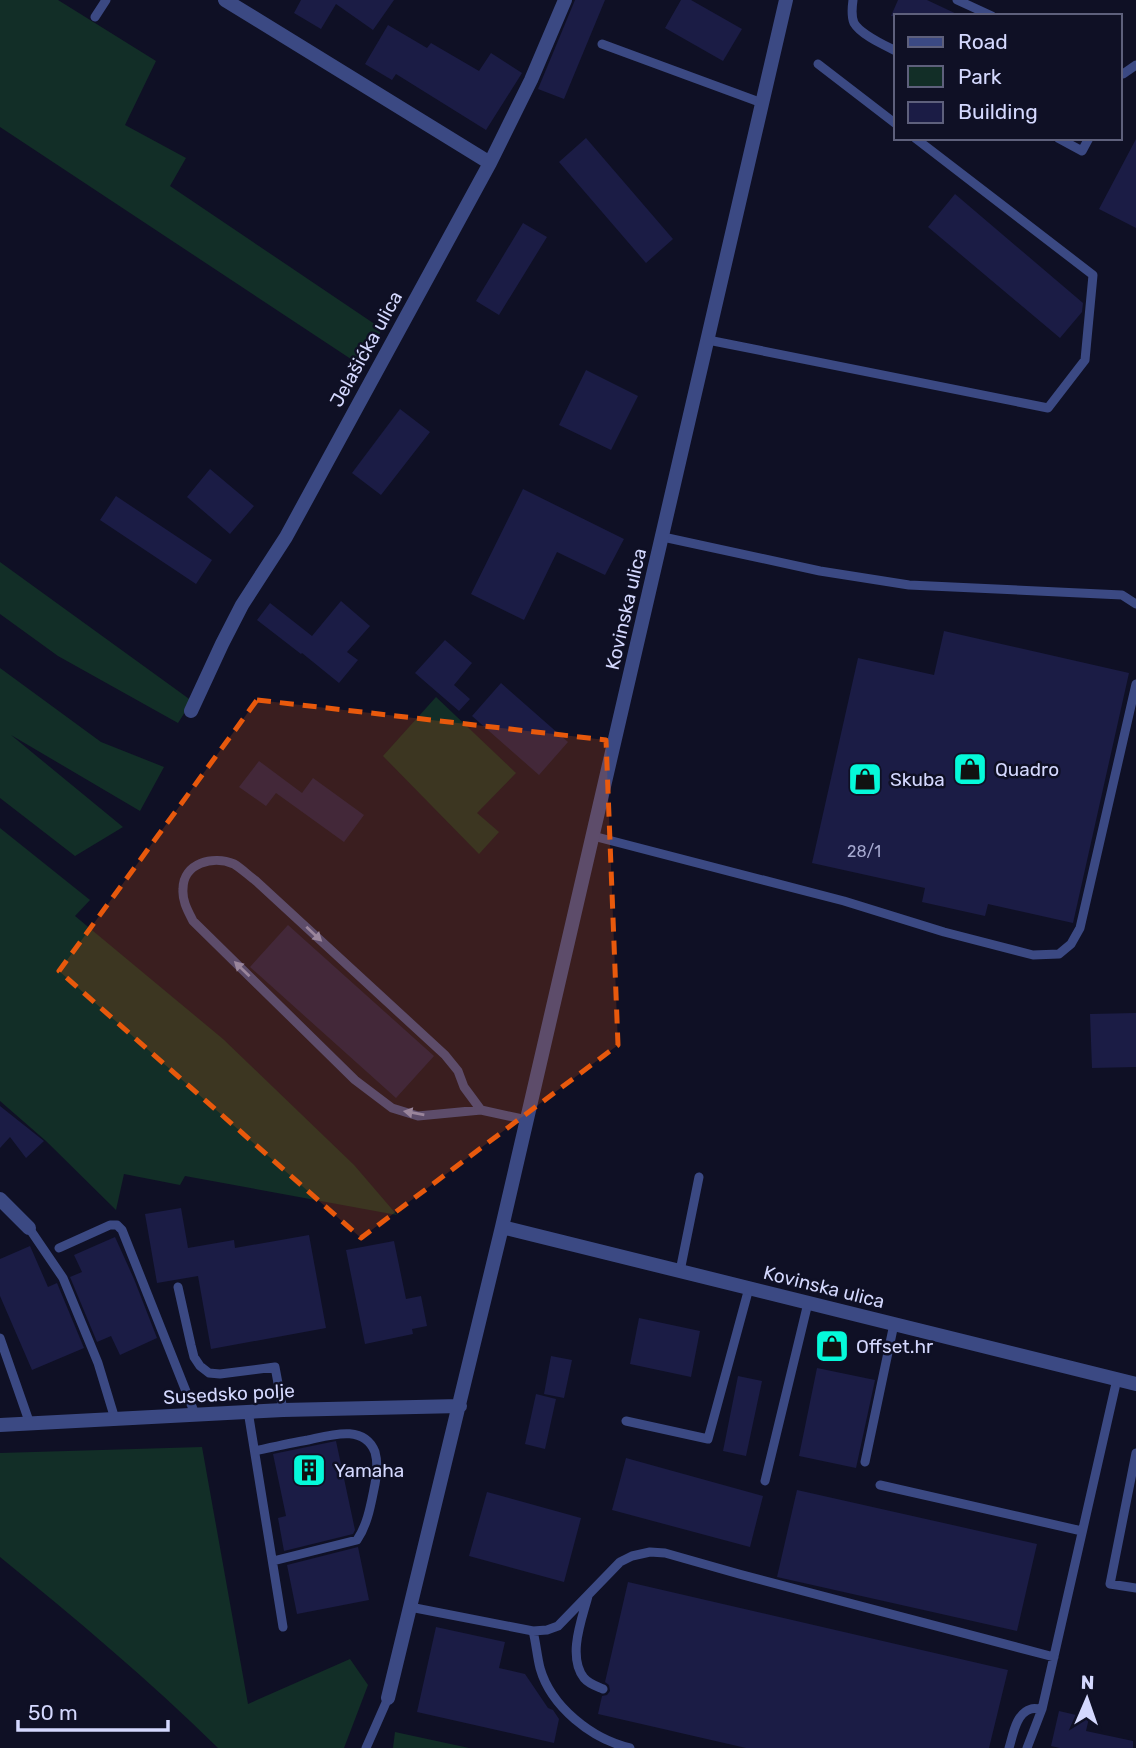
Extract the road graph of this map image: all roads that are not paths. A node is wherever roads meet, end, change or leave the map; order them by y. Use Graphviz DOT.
graph roads {
  1 [pos="106,0"];
  2 [pos="225,0"];
  3 [pos="786,0"];
  4 [pos="853,0"];
  5 [pos="957,0"];
  6 [pos="561,2"];
  7 [pos="988,14"];
  8 [pos="96,18"];
  9 [pos="602,44"];
  10 [pos="894,50"];
  11 [pos="818,64"];
  12 [pos="762,103"];
  13 [pos="894,122"];
  14 [pos="918,140"];
  15 [pos="1062,140"];
  16 [pos="1088,140"];
  17 [pos="490,163"];
  18 [pos="708,340"];
  19 [pos="663,537"];
  20 [pos="1136,604"];
  21 [pos="1136,684"];
  22 [pos="191,711"];
  23 [pos="593,836"];
  24 [pos="481,1110"];
  25 [pos="527,1120"];
  26 [pos="699,1177"];
  27 [pos="0,1199"];
  28 [pos="502,1227"];
  29 [pos="30,1228"];
  30 [pos="59,1248"];
  31 [pos="680,1271"];
  32 [pos="178,1287"];
  33 [pos="749,1288"];
  34 [pos="808,1303"];
  35 [pos="894,1324"];
  36 [pos="0,1338"];
  37 [pos="1117,1380"];
  38 [pos="1136,1384"];
  39 [pos="460,1406"];
  40 [pos="283,1409"];
  41 [pos="248,1411"];
  42 [pos="195,1415"];
  43 [pos="115,1419"];
  44 [pos="626,1422"];
  45 [pos="30,1423"];
  46 [pos="0,1425"];
  47 [pos="255,1451"];
  48 [pos="1136,1453"];
  49 [pos="865,1462"];
  50 [pos="765,1481"];
  51 [pos="880,1485"];
  52 [pos="1082,1531"];
  53 [pos="273,1561"];
  54 [pos="1136,1588"];
  55 [pos="588,1594"];
  56 [pos="410,1607"];
  57 [pos="284,1627"];
  58 [pos="533,1631"];
  59 [pos="1054,1657"];
  60 [pos="603,1689"];
  61 [pos="388,1698"];
  62 [pos="1042,1709"];
  63 [pos="366,1748"];
  64 [pos="629,1748"];
  65 [pos="1009,1748"];
  66 [pos="1027,1748"];
  1 -- 8 [label="lane"];
  2 -- 17 [label="street"];
  3 -- 12 [label="street, Kovinska ulica"];
  4 -- 10 [label="lane"];
  5 -- 7 [label="lane"];
  6 -- 17 [label="street, Jelašićka ulica"];
  9 -- 12 [label="lane"];
  11 -- 13 [label="lane"];
  12 -- 18 [label="street, Kovinska ulica"];
  14 -- 18 [label="lane"];
  15 -- 16 [label="lane"];
  17 -- 22 [label="street, Jelašićka ulica"];
  18 -- 19 [label="street, Kovinska ulica"];
  19 -- 20 [label="lane"];
  19 -- 23 [label="street, Kovinska ulica"];
  21 -- 23 [label="lane"];
  23 -- 25 [label="street, Kovinska ulica"];
  24 -- 24 [label="lane, one-way"];
  24 -- 25 [label="lane"];
  25 -- 28 [label="street, Kovinska ulica"];
  26 -- 31 [label="lane"];
  27 -- 29 [label="street"];
  28 -- 31 [label="street, Kovinska ulica"];
  28 -- 39 [label="street, Kovinska ulica"];
  29 -- 43 [label="lane"];
  30 -- 42 [label="lane"];
  31 -- 33 [label="street, Kovinska ulica"];
  32 -- 40 [label="lane"];
  33 -- 34 [label="street, Kovinska ulica"];
  33 -- 44 [label="lane"];
  34 -- 35 [label="street, Kovinska ulica"];
  34 -- 50 [label="lane"];
  35 -- 37 [label="street, Kovinska ulica"];
  35 -- 49 [label="lane"];
  36 -- 45 [label="lane"];
  37 -- 38 [label="street, Kovinska ulica"];
  37 -- 52 [label="lane"];
  39 -- 40 [label="street, Susedsko polje"];
  39 -- 56 [label="street, Kovinska ulica"];
  40 -- 41 [label="street, Susedsko polje"];
  41 -- 42 [label="street, Susedsko polje"];
  41 -- 47 [label="lane"];
  42 -- 43 [label="street, Susedsko polje"];
  43 -- 45 [label="street, Susedsko polje"];
  45 -- 46 [label="street, Susedsko polje"];
  47 -- 53 [label="lane"];
  47 -- 53 [label="lane"];
  48 -- 54 [label="lane"];
  51 -- 52 [label="lane"];
  52 -- 59 [label="lane"];
  53 -- 57 [label="lane"];
  55 -- 58 [label="lane"];
  55 -- 59 [label="lane"];
  55 -- 60 [label="lane"];
  56 -- 58 [label="lane"];
  56 -- 61 [label="street, Kovinska ulica"];
  58 -- 64 [label="lane"];
  59 -- 62 [label="lane"];
  61 -- 63 [label="lane"];
  62 -- 65 [label="lane"];
  62 -- 66 [label="lane"];
}
